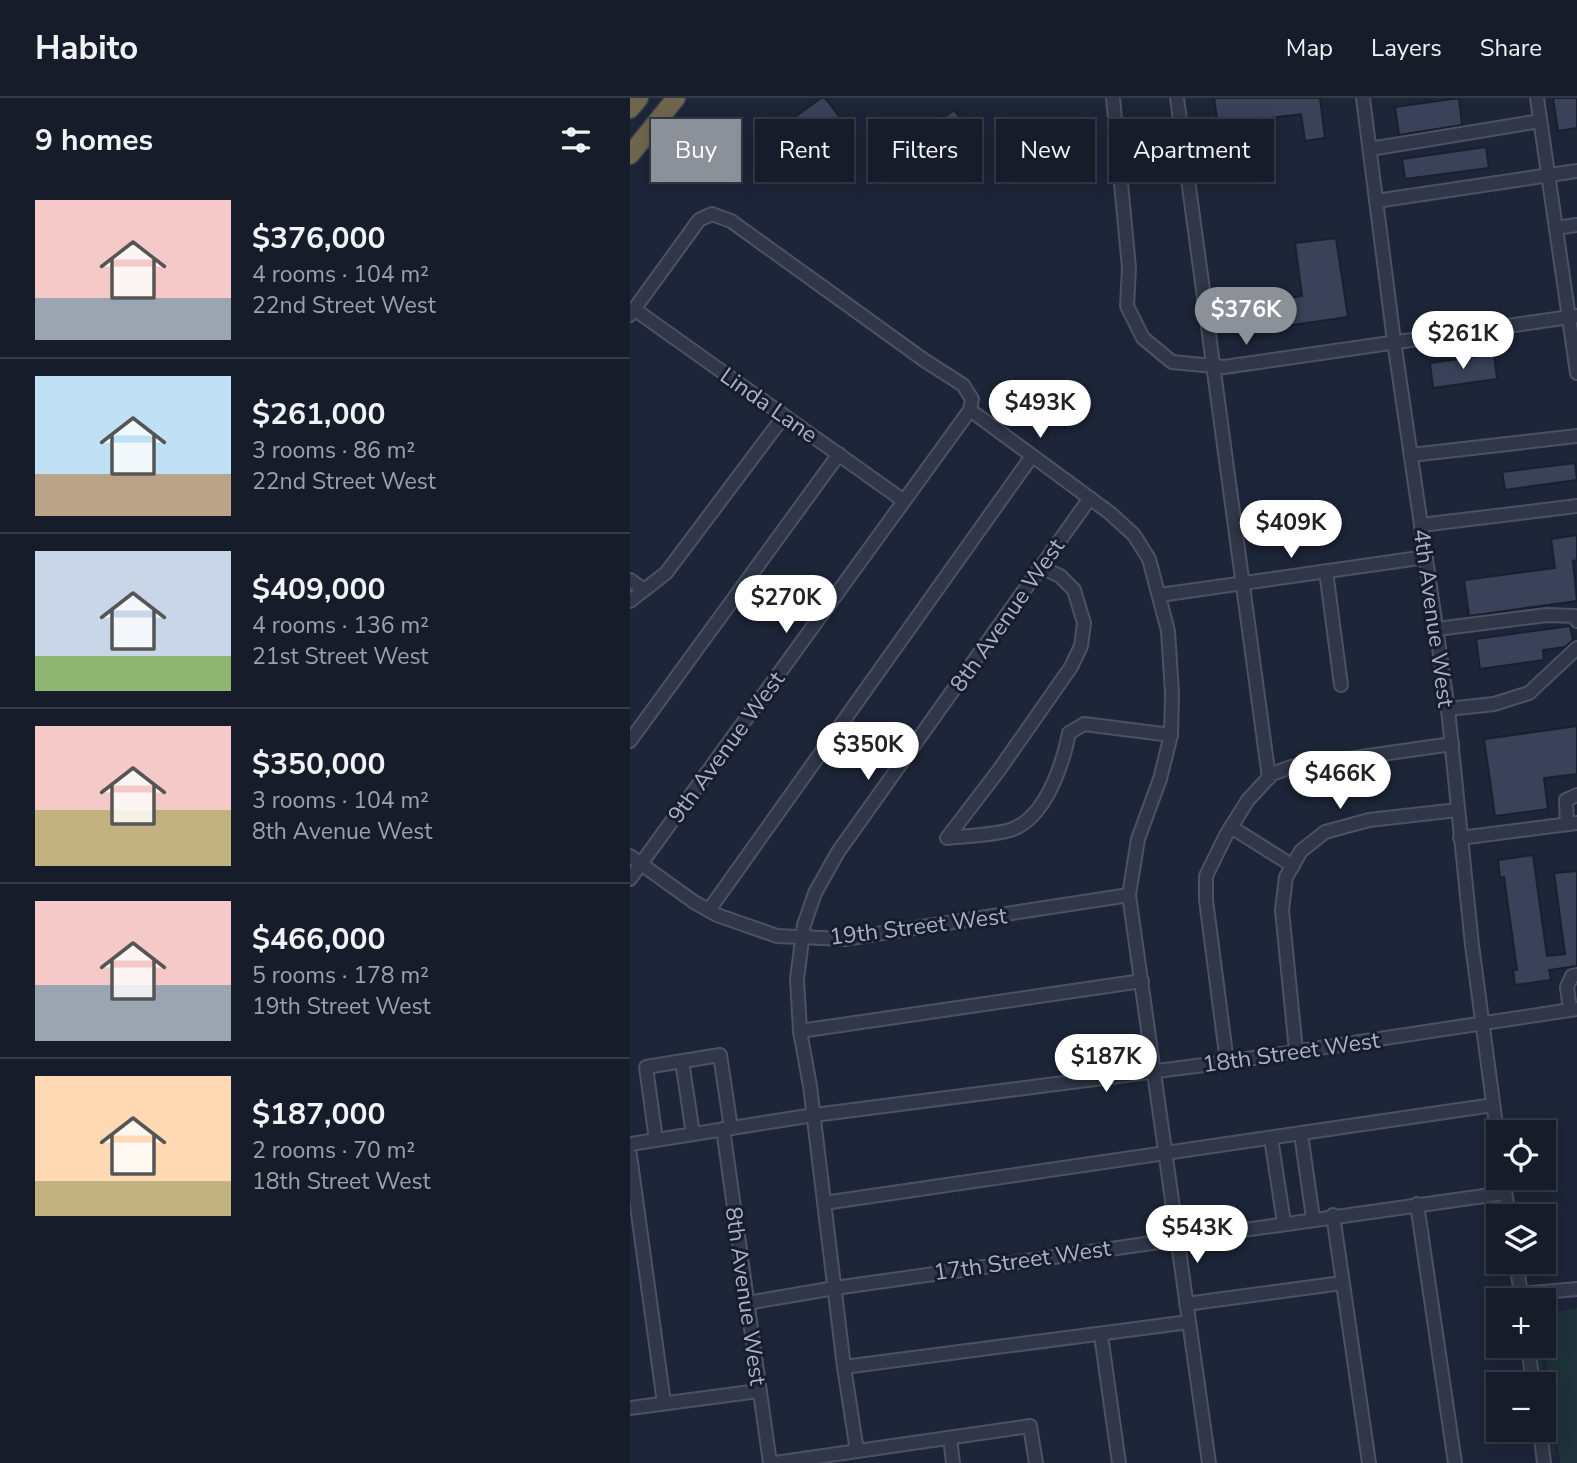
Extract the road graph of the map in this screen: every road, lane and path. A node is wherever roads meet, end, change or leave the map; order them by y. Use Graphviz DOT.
graph roads {
  1 [pos="639,98"];
  2 [pos="676,98"];
  3 [pos="1112,98"];
  4 [pos="1177,98"];
  5 [pos="1363,98"];
  6 [pos="1537,98"];
  7 [pos="630,109"];
  8 [pos="1540,121"];
  9 [pos="1370,149"];
  10 [pos="630,155"];
  11 [pos="1577,171"];
  12 [pos="1548,175"];
  13 [pos="1376,201"];
  14 [pos="1577,225"];
  15 [pos="1556,228"];
  16 [pos="632,312"];
  17 [pos="1573,317"];
  18 [pos="1394,341"];
  19 [pos="1213,366"];
  20 [pos="1577,373"];
  21 [pos="970,410"];
  22 [pos="785,416"];
  23 [pos="1577,436"];
  24 [pos="839,454"];
  25 [pos="1411,455"];
  26 [pos="1032,456"];
  27 [pos="1090,498"];
  28 [pos="904,500"];
  29 [pos="1577,506"];
  30 [pos="1421,526"];
  31 [pos="1426,557"];
  32 [pos="1041,567"];
  33 [pos="1326,571"];
  34 [pos="630,580"];
  35 [pos="1243,583"];
  36 [pos="644,590"];
  37 [pos="1160,595"];
  38 [pos="630,601"];
  39 [pos="1577,621"];
  40 [pos="1437,629"];
  41 [pos="1577,648"];
  42 [pos="1341,685"];
  43 [pos="1448,709"];
  44 [pos="1171,735"];
  45 [pos="630,741"];
  46 [pos="1451,744"];
  47 [pos="1269,778"];
  48 [pos="1577,795"];
  49 [pos="1457,810"];
  50 [pos="1572,823"];
  51 [pos="1231,827"];
  52 [pos="1460,838"];
  53 [pos="636,860"];
  54 [pos="1293,866"];
  55 [pos="630,879"];
  56 [pos="1129,895"];
  57 [pos="709,910"];
  58 [pos="803,937"];
  59 [pos="1577,975"];
  60 [pos="1142,981"];
  61 [pos="1573,1009"];
  62 [pos="1482,1023"];
  63 [pos="800,1031"];
  64 [pos="1296,1051"];
  65 [pos="682,1061"];
  66 [pos="1227,1062"];
  67 [pos="1154,1072"];
  68 [pos="1493,1105"];
  69 [pos="814,1115"];
  70 [pos="1495,1120"];
  71 [pos="727,1129"];
  72 [pos="693,1134"];
  73 [pos="1301,1134"];
  74 [pos="1271,1138"];
  75 [pos="656,1139"];
  76 [pos="630,1144"];
  77 [pos="1166,1154"];
  78 [pos="630,1155"];
  79 [pos="1505,1190"];
  80 [pos="1506,1193"];
  81 [pos="824,1203"];
  82 [pos="1417,1204"];
  83 [pos="1507,1204"];
  84 [pos="1333,1216"];
  85 [pos="1313,1218"];
  86 [pos="1284,1223"];
  87 [pos="1177,1238"];
  88 [pos="1342,1283"];
  89 [pos="835,1288"];
  90 [pos="1577,1289"];
  91 [pos="1556,1292"];
  92 [pos="747,1303"];
  93 [pos="1186,1304"];
  94 [pos="1189,1322"];
  95 [pos="1101,1335"];
  96 [pos="844,1367"];
  97 [pos="758,1391"];
  98 [pos="664,1403"];
  99 [pos="630,1408"];
  100 [pos="950,1438"];
  101 [pos="1541,1442"];
  102 [pos="857,1451"];
  103 [pos="773,1463"];
  104 [pos="953,1463"];
  105 [pos="1035,1463"];
  106 [pos="1119,1463"];
  107 [pos="1209,1463"];
  108 [pos="1368,1463"];
  109 [pos="1455,1463"];
  110 [pos="1544,1463"];
  1 -- 7 [label="highway"];
  2 -- 10 [label="highway"];
  3 -- 19 [label="street"];
  4 -- 19 [label="street"];
  5 -- 9 [label="street, 4th Avenue West"];
  6 -- 8 [label="street"];
  8 -- 9 [label="street"];
  8 -- 12 [label="street"];
  9 -- 13 [label="street, 4th Avenue West"];
  11 -- 12 [label="street"];
  12 -- 13 [label="street"];
  12 -- 15 [label="street"];
  13 -- 18 [label="street, 4th Avenue West"];
  14 -- 15 [label="street"];
  15 -- 17 [label="street"];
  16 -- 21 [label="street"];
  16 -- 22 [label="street, Linda Lane"];
  17 -- 18 [label="street"];
  17 -- 20 [label="street"];
  18 -- 19 [label="street"];
  18 -- 25 [label="street, 4th Avenue West"];
  19 -- 35 [label="street"];
  21 -- 26 [label="street"];
  21 -- 28 [label="street, 9th Avenue West"];
  22 -- 24 [label="street, Linda Lane"];
  22 -- 36 [label="street"];
  23 -- 25 [label="street"];
  24 -- 28 [label="street, Linda Lane"];
  24 -- 45 [label="street"];
  25 -- 30 [label="street, 4th Avenue West"];
  26 -- 27 [label="street"];
  26 -- 57 [label="street"];
  27 -- 32 [label="street, 8th Avenue West"];
  27 -- 37 [label="street"];
  28 -- 53 [label="street, 9th Avenue West"];
  29 -- 30 [label="street"];
  30 -- 31 [label="street, 4th Avenue West"];
  31 -- 33 [label="street"];
  31 -- 40 [label="street, 4th Avenue West"];
  32 -- 44 [label="street"];
  32 -- 58 [label="street, 8th Avenue West"];
  33 -- 35 [label="street"];
  33 -- 42 [label="street"];
  34 -- 36 [label="street"];
  35 -- 37 [label="street"];
  35 -- 47 [label="street"];
  36 -- 38 [label="street"];
  37 -- 44 [label="street"];
  39 -- 40 [label="street"];
  40 -- 43 [label="street, 4th Avenue West"];
  41 -- 43 [label="street"];
  43 -- 46 [label="street, 4th Avenue West"];
  44 -- 56 [label="street"];
  46 -- 47 [label="street"];
  46 -- 49 [label="street, 4th Avenue West"];
  47 -- 51 [label="street"];
  48 -- 50 [label="street"];
  49 -- 52 [label="street, 4th Avenue West"];
  49 -- 54 [label="street"];
  50 -- 52 [label="street"];
  51 -- 54 [label="street"];
  51 -- 66 [label="street"];
  52 -- 62 [label="street, 4th Avenue West"];
  53 -- 55 [label="street, 9th Avenue West"];
  53 -- 57 [label="street, 19th Street West"];
  54 -- 64 [label="street"];
  56 -- 58 [label="street, 19th Street West"];
  56 -- 60 [label="street"];
  57 -- 58 [label="street, 19th Street West"];
  58 -- 63 [label="street, 8th Avenue West"];
  59 -- 61 [label="street"];
  60 -- 63 [label="street"];
  60 -- 67 [label="street"];
  61 -- 62 [label="street, 18th Street West"];
  62 -- 64 [label="street, 18th Street West"];
  62 -- 68 [label="street, 4th Avenue West"];
  63 -- 69 [label="street, 8th Avenue West"];
  64 -- 66 [label="street, 18th Street West"];
  65 -- 71 [label="street, 8th Avenue West"];
  65 -- 72 [label="street"];
  65 -- 75 [label="street"];
  66 -- 67 [label="street, 18th Street West"];
  67 -- 69 [label="street, 18th Street West"];
  67 -- 77 [label="street"];
  68 -- 70 [label="street, 4th Avenue West"];
  68 -- 73 [label="street"];
  69 -- 71 [label="street, 18th Street West"];
  69 -- 81 [label="street, 8th Avenue West"];
  71 -- 72 [label="street, 18th Street West"];
  71 -- 92 [label="street, 8th Avenue West"];
  72 -- 75 [label="street, 18th Street West"];
  73 -- 74 [label="street"];
  73 -- 85 [label="street"];
  74 -- 77 [label="street"];
  74 -- 86 [label="street"];
  75 -- 76 [label="street, 18th Street West"];
  77 -- 81 [label="street"];
  77 -- 87 [label="street"];
  78 -- 98 [label="street"];
  79 -- 80 [label="street"];
  80 -- 82 [label="street, 17th Street West"];
  80 -- 83 [label="street"];
  81 -- 89 [label="street, 8th Avenue West"];
  82 -- 84 [label="street, 17th Street West"];
  82 -- 109 [label="street"];
  84 -- 85 [label="street, 17th Street West"];
  84 -- 88 [label="street"];
  85 -- 86 [label="street, 17th Street West"];
  86 -- 87 [label="street, 17th Street West"];
  87 -- 89 [label="street, 17th Street West"];
  87 -- 93 [label="street"];
  88 -- 93 [label="street"];
  88 -- 108 [label="street"];
  89 -- 92 [label="street, 17th Street West"];
  89 -- 96 [label="street, 8th Avenue West"];
  90 -- 91 [label="street"];
  92 -- 97 [label="street, 8th Avenue West"];
  93 -- 94 [label="street"];
  94 -- 95 [label="street"];
  94 -- 107 [label="street"];
  95 -- 96 [label="street"];
  95 -- 106 [label="street"];
  96 -- 102 [label="street, 8th Avenue West"];
  97 -- 98 [label="street"];
  97 -- 103 [label="street, 8th Avenue West"];
  98 -- 99 [label="street"];
  100 -- 102 [label="street"];
  100 -- 104 [label="street"];
  100 -- 105 [label="street"];
  101 -- 110 [label="street"];
  102 -- 103 [label="street"];
}
